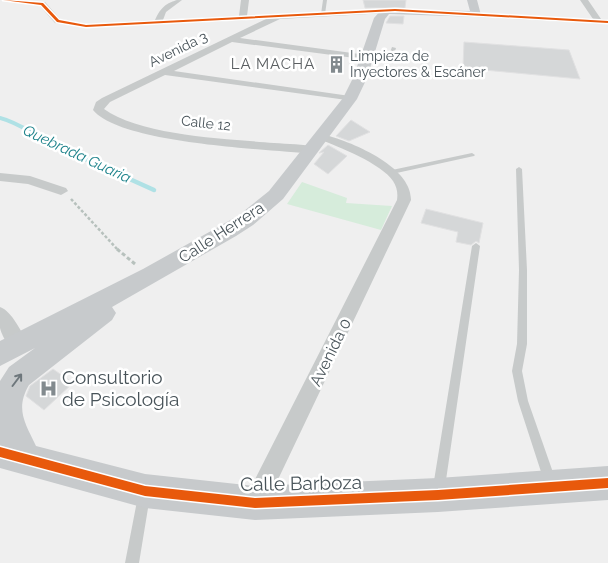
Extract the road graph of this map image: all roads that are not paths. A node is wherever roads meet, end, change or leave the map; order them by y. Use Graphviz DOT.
graph roads {
  1 [pos="5,0"];
  2 [pos="177,0"];
  3 [pos="245,0"];
  4 [pos="325,0"];
  5 [pos="472,0"];
  6 [pos="584,0"];
  7 [pos="386,11"];
  8 [pos="323,14"];
  9 [pos="476,15"];
  10 [pos="277,17"];
  11 [pos="243,18"];
  12 [pos="599,22"];
  13 [pos="608,22"];
  14 [pos="158,23"];
  15 [pos="229,39"];
  16 [pos="393,53"];
  17 [pos="368,55"];
  18 [pos="162,72"];
  19 [pos="350,99"];
  20 [pos="100,113"];
  21 [pos="317,143"];
  22 [pos="472,154"];
  23 [pos="519,169"];
  24 [pos="392,172"];
  25 [pos="0,177"];
  26 [pos="61,191"];
  27 [pos="476,246"];
  28 [pos="151,275"];
  29 [pos="0,314"];
  30 [pos="20,344"];
  31 [pos="0,354"];
  32 [pos="13,454"];
  33 [pos="608,483"];
  34 [pos="552,487"];
  35 [pos="145,490"];
  36 [pos="438,495"];
  37 [pos="255,503"];
  38 [pos="132,563"];
  1 -- 14 [label="street"];
  2 -- 14 [label="street"];
  3 -- 11 [label="street"];
  4 -- 8 [label="lane"];
  5 -- 9 [label="street"];
  6 -- 12 [label="street"];
  7 -- 8 [label="street"];
  7 -- 9 [label="street"];
  7 -- 17 [label="street, Calle Herrera"];
  8 -- 10 [label="street"];
  9 -- 12 [label="street"];
  10 -- 11 [label="street"];
  10 -- 15 [label="street, Avenida 3"];
  11 -- 14 [label="street"];
  12 -- 13 [label="street"];
  15 -- 17 [label="street"];
  15 -- 18 [label="street, Avenida 3"];
  16 -- 17 [label="lane"];
  17 -- 19 [label="street, Calle Herrera"];
  18 -- 19 [label="street"];
  18 -- 20 [label="street, Avenida 3"];
  19 -- 21 [label="street, Calle Herrera"];
  20 -- 21 [label="street, Calle 12"];
  21 -- 24 [label="street, Calle 12"];
  21 -- 28 [label="street, Calle Herrera"];
  22 -- 24 [label="lane"];
  23 -- 34 [label="lane"];
  24 -- 37 [label="street, Avenida 0"];
  25 -- 26 [label="street"];
  27 -- 36 [label="lane"];
  28 -- 30 [label="street, Calle Herrera"];
  32 -- 28 [label="street, one-way"];
  29 -- 30 [label="street"];
  30 -- 31 [label="street, Calle Herrera"];
  32 -- 35 [label="street, Calle Barboza"];
  33 -- 34 [label="street, Calle Barboza"];
  34 -- 36 [label="street, Calle Barboza"];
  35 -- 37 [label="street, Calle Barboza"];
  35 -- 38 [label="lane"];
  36 -- 37 [label="street, Calle Barboza"];
}
